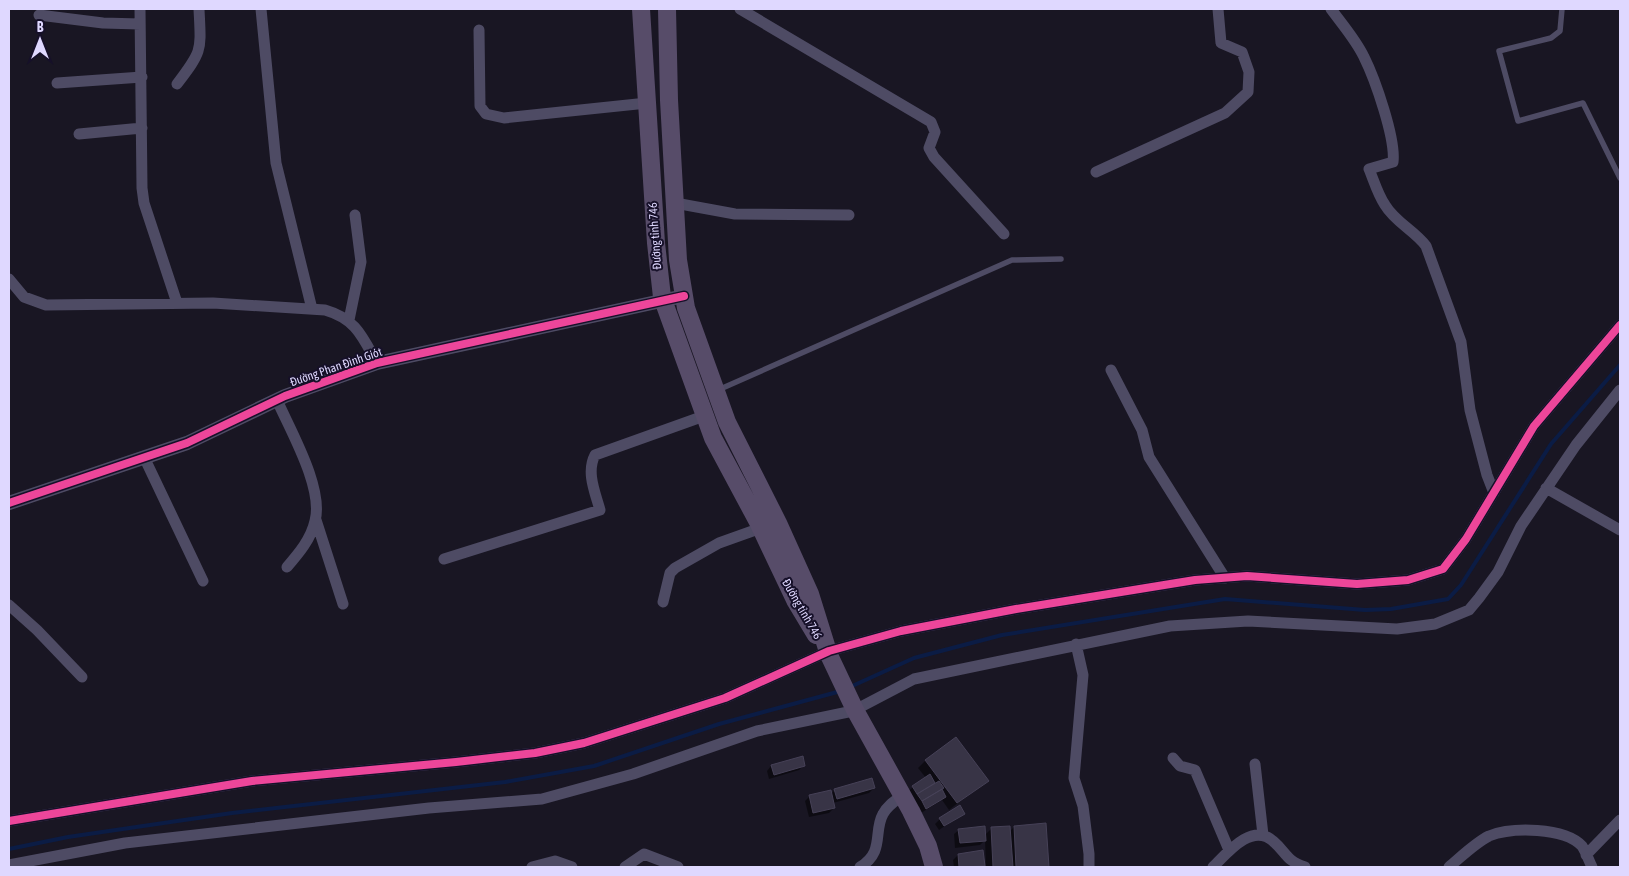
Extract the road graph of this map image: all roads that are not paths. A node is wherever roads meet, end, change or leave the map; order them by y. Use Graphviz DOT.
graph roads {
  1 [pos="140,9"];
  2 [pos="199,9"];
  3 [pos="261,9"];
  4 [pos="641,9"];
  5 [pos="667,9"];
  6 [pos="740,9"];
  7 [pos="1218,9"];
  8 [pos="1331,9"];
  9 [pos="1562,9"];
  10 [pos="40,15"];
  11 [pos="140,24"];
  12 [pos="479,30"];
  13 [pos="142,77"];
  14 [pos="57,83"];
  15 [pos="177,84"];
  16 [pos="647,103"];
  17 [pos="142,128"];
  18 [pos="79,134"];
  19 [pos="1096,172"];
  20 [pos="1620,178"];
  21 [pos="675,202"];
  22 [pos="355,215"];
  23 [pos="849,216"];
  24 [pos="1004,234"];
  25 [pos="1061,258"];
  26 [pos="9,279"];
  27 [pos="684,296"];
  28 [pos="663,300"];
  29 [pos="177,303"];
  30 [pos="312,309"];
  31 [pos="349,320"];
  32 [pos="1620,325"];
  33 [pos="377,363"];
  34 [pos="1111,370"];
  35 [pos="1620,390"];
  36 [pos="716,391"];
  37 [pos="277,400"];
  38 [pos="704,416"];
  39 [pos="144,457"];
  40 [pos="1546,488"];
  41 [pos="1494,492"];
  42 [pos="9,503"];
  43 [pos="316,520"];
  44 [pos="761,528"];
  45 [pos="1620,530"];
  46 [pos="444,559"];
  47 [pos="287,567"];
  48 [pos="1225,578"];
  49 [pos="203,581"];
  50 [pos="663,602"];
  51 [pos="342,604"];
  52 [pos="9,605"];
  53 [pos="1076,644"];
  54 [pos="828,652"];
  55 [pos="82,677"];
  56 [pos="855,710"];
  57 [pos="1173,758"];
  58 [pos="1255,764"];
  59 [pos="902,795"];
  60 [pos="1620,820"];
  61 [pos="9,821"];
  62 [pos="1263,835"];
  63 [pos="1229,850"];
  64 [pos="1586,855"];
  65 [pos="9,865"];
  66 [pos="532,867"];
  67 [pos="572,867"];
  68 [pos="625,867"];
  69 [pos="678,867"];
  70 [pos="862,867"];
  71 [pos="934,867"];
  72 [pos="1089,867"];
  73 [pos="1213,867"];
  74 [pos="1305,867"];
  75 [pos="1449,867"];
  76 [pos="1592,867"];
  1 -- 11 [label="street"];
  2 -- 15 [label="street"];
  3 -- 30 [label="street"];
  4 -- 16 [label="main road, Đường tỉnh 746"];
  5 -- 21 [label="main road, Đường tỉnh 746"];
  6 -- 24 [label="street"];
  7 -- 19 [label="street"];
  8 -- 41 [label="street"];
  9 -- 20 [label="lane"];
  10 -- 11 [label="street"];
  11 -- 13 [label="street"];
  12 -- 16 [label="street"];
  13 -- 14 [label="street"];
  13 -- 17 [label="street"];
  16 -- 28 [label="main road, Đường tỉnh 746"];
  17 -- 18 [label="street"];
  17 -- 29 [label="street"];
  21 -- 23 [label="street"];
  21 -- 27 [label="main road, Đường tỉnh 746"];
  22 -- 31 [label="street"];
  25 -- 36 [label="lane"];
  26 -- 29 [label="street"];
  27 -- 28 [label="street, Đường Phan Đình Giót"];
  27 -- 36 [label="main road, Đường tỉnh 746"];
  28 -- 33 [label="street, Đường Phan Đình Giót"];
  28 -- 38 [label="main road, Đường tỉnh 746"];
  29 -- 30 [label="street"];
  30 -- 31 [label="street"];
  31 -- 33 [label="street"];
  32 -- 41 [label="street"];
  33 -- 37 [label="street, Đường Phan Đình Giót"];
  34 -- 48 [label="street"];
  35 -- 40 [label="street"];
  36 -- 54 [label="main road, Đường tỉnh 746"];
  37 -- 39 [label="street, Đường Phan Đình Giót"];
  37 -- 43 [label="street"];
  38 -- 44 [label="main road, Đường tỉnh 746"];
  38 -- 46 [label="street"];
  39 -- 42 [label="street, Đường Phan Đình Giót"];
  39 -- 49 [label="street"];
  40 -- 45 [label="street"];
  40 -- 53 [label="street"];
  41 -- 48 [label="street"];
  43 -- 47 [label="street"];
  43 -- 51 [label="street"];
  44 -- 50 [label="street"];
  44 -- 54 [label="main road, Đường tỉnh 746"];
  48 -- 54 [label="street"];
  52 -- 55 [label="street"];
  53 -- 56 [label="street"];
  53 -- 72 [label="street"];
  54 -- 56 [label="main road"];
  54 -- 61 [label="street"];
  56 -- 59 [label="main road"];
  56 -- 65 [label="street"];
  57 -- 63 [label="street"];
  58 -- 62 [label="street"];
  59 -- 70 [label="street"];
  59 -- 71 [label="main road"];
  60 -- 64 [label="street"];
  62 -- 63 [label="street"];
  62 -- 74 [label="street"];
  63 -- 73 [label="street"];
  64 -- 75 [label="street"];
  64 -- 76 [label="street"];
  66 -- 67 [label="street"];
  68 -- 69 [label="street"];
}
